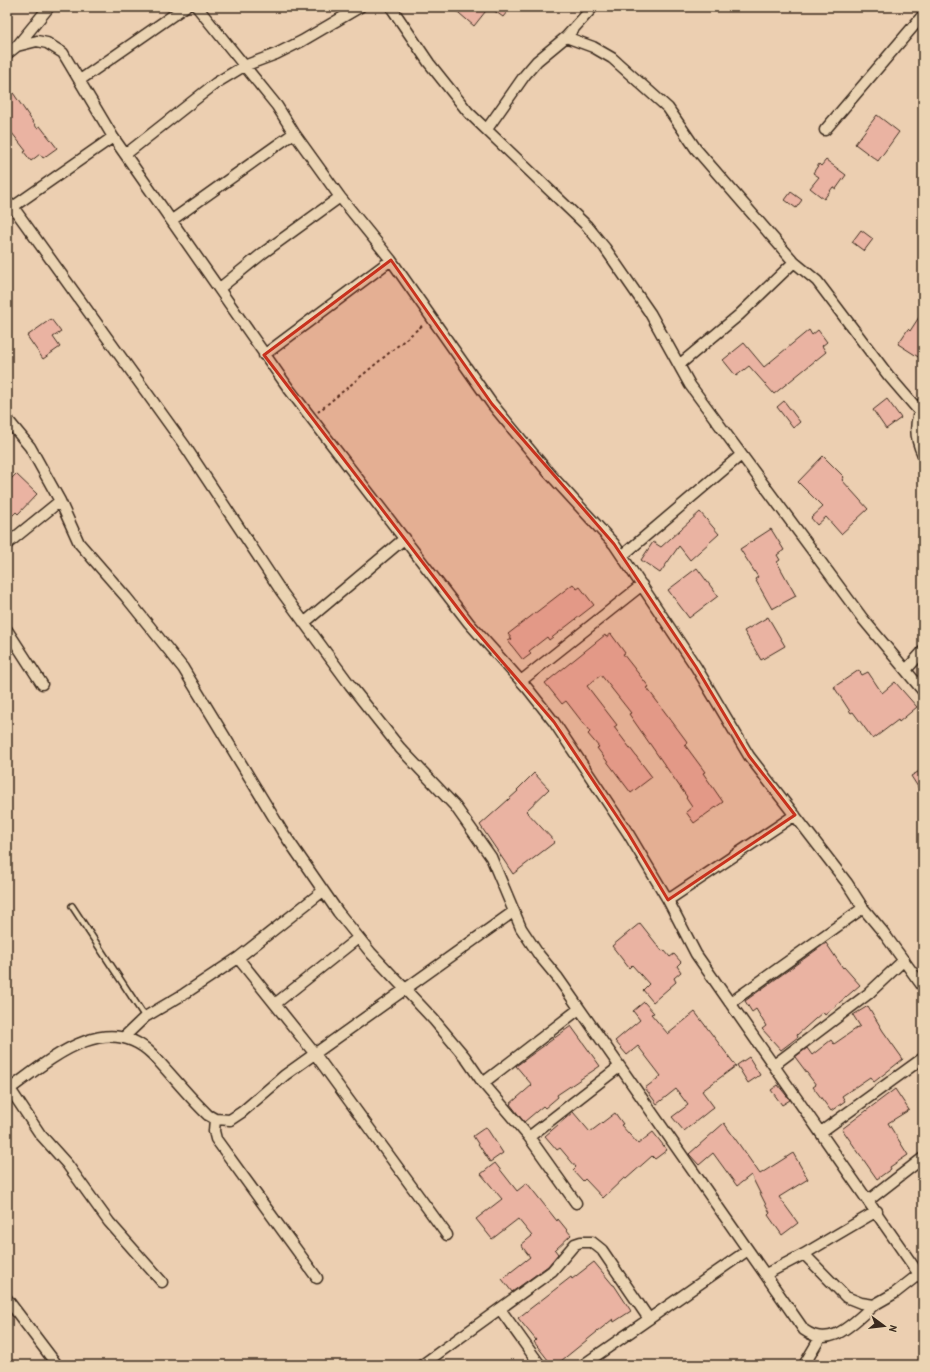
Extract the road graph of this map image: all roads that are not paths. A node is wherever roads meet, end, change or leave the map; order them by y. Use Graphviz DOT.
graph roads {
  1 [pos="185,7"];
  2 [pos="196,7"];
  3 [pos="360,7"];
  4 [pos="391,7"];
  5 [pos="593,7"];
  6 [pos="44,9"];
  7 [pos="923,15"];
  8 [pos="566,37"];
  9 [pos="17,46"];
  10 [pos="7,54"];
  11 [pos="244,66"];
  12 [pos="80,80"];
  13 [pos="487,129"];
  14 [pos="825,130"];
  15 [pos="294,133"];
  16 [pos="113,137"];
  17 [pos="126,154"];
  18 [pos="340,197"];
  19 [pos="10,209"];
  20 [pos="172,220"];
  21 [pos="391,260"];
  22 [pos="794,262"];
  23 [pos="220,288"];
  24 [pos="264,355"];
  25 [pos="679,365"];
  26 [pos="921,407"];
  27 [pos="7,419"];
  28 [pos="741,455"];
  29 [pos="923,455"];
  30 [pos="60,501"];
  31 [pos="405,538"];
  32 [pos="7,544"];
  33 [pos="622,556"];
  34 [pos="642,585"];
  35 [pos="304,622"];
  36 [pos="7,630"];
  37 [pos="923,651"];
  38 [pos="906,670"];
  39 [pos="521,681"];
  40 [pos="42,684"];
  41 [pos="923,690"];
  42 [pos="795,815"];
  43 [pos="323,891"];
  44 [pos="668,900"];
  45 [pos="72,906"];
  46 [pos="863,908"];
  47 [pos="513,912"];
  48 [pos="358,938"];
  49 [pos="238,958"];
  50 [pos="904,960"];
  51 [pos="923,987"];
  52 [pos="405,988"];
  53 [pos="730,1003"];
  54 [pos="275,1004"];
  55 [pos="579,1009"];
  56 [pos="145,1017"];
  57 [pos="123,1038"];
  58 [pos="315,1054"];
  59 [pos="923,1058"];
  60 [pos="774,1065"];
  61 [pos="619,1067"];
  62 [pos="483,1083"];
  63 [pos="9,1090"];
  64 [pos="215,1119"];
  65 [pos="821,1132"];
  66 [pos="529,1136"];
  67 [pos="923,1158"];
  68 [pos="869,1200"];
  69 [pos="576,1203"];
  70 [pos="877,1211"];
  71 [pos="447,1235"];
  72 [pos="748,1250"];
  73 [pos="804,1254"];
  74 [pos="766,1274"];
  75 [pos="922,1275"];
  76 [pos="317,1278"];
  77 [pos="162,1282"];
  78 [pos="7,1299"];
  79 [pos="874,1305"];
  80 [pos="500,1309"];
  81 [pos="649,1319"];
  82 [pos="820,1338"];
  83 [pos="57,1365"];
  84 [pos="422,1365"];
  85 [pos="540,1365"];
  86 [pos="583,1365"];
  87 [pos="804,1365"];
  1 -- 12 [label="street"];
  2 -- 11 [label="street"];
  3 -- 11 [label="street"];
  4 -- 13 [label="street"];
  5 -- 8 [label="street"];
  6 -- 9 [label="street"];
  7 -- 14 [label="street"];
  8 -- 13 [label="street"];
  8 -- 22 [label="street"];
  9 -- 10 [label="street"];
  9 -- 12 [label="street"];
  11 -- 15 [label="street"];
  11 -- 17 [label="street"];
  12 -- 16 [label="street"];
  13 -- 25 [label="street"];
  15 -- 18 [label="street"];
  15 -- 20 [label="street"];
  16 -- 17 [label="street"];
  16 -- 19 [label="street"];
  17 -- 20 [label="street"];
  18 -- 21 [label="street"];
  18 -- 23 [label="street"];
  19 -- 35 [label="street"];
  20 -- 23 [label="street"];
  21 -- 24 [label="street"];
  21 -- 33 [label="street"];
  22 -- 25 [label="street"];
  22 -- 26 [label="street"];
  23 -- 24 [label="street"];
  24 -- 31 [label="street"];
  25 -- 28 [label="street"];
  26 -- 29 [label="street"];
  27 -- 30 [label="street"];
  28 -- 33 [label="street"];
  28 -- 38 [label="street"];
  30 -- 32 [label="street"];
  30 -- 43 [label="street"];
  31 -- 35 [label="street"];
  31 -- 39 [label="street"];
  33 -- 34 [label="street"];
  34 -- 39 [label="street"];
  34 -- 42 [label="street"];
  35 -- 47 [label="street"];
  36 -- 40 [label="street"];
  37 -- 38 [label="street"];
  38 -- 41 [label="street"];
  39 -- 44 [label="street"];
  42 -- 44 [label="street"];
  42 -- 46 [label="street"];
  43 -- 48 [label="street"];
  43 -- 49 [label="street"];
  44 -- 53 [label="street"];
  45 -- 56 [label="lane"];
  46 -- 50 [label="street"];
  46 -- 53 [label="street"];
  47 -- 52 [label="street"];
  47 -- 55 [label="street"];
  48 -- 52 [label="street"];
  48 -- 54 [label="street"];
  49 -- 54 [label="street"];
  49 -- 56 [label="street"];
  50 -- 51 [label="street"];
  50 -- 60 [label="street"];
  52 -- 58 [label="street"];
  52 -- 62 [label="street"];
  53 -- 60 [label="street"];
  54 -- 58 [label="street"];
  55 -- 61 [label="street"];
  55 -- 62 [label="street"];
  56 -- 57 [label="street"];
  57 -- 63 [label="street"];
  57 -- 64 [label="street"];
  58 -- 64 [label="street"];
  58 -- 71 [label="street"];
  59 -- 65 [label="street"];
  60 -- 65 [label="street"];
  61 -- 66 [label="street"];
  61 -- 72 [label="street"];
  62 -- 66 [label="street"];
  63 -- 77 [label="street"];
  64 -- 76 [label="street"];
  65 -- 68 [label="street"];
  66 -- 69 [label="street"];
  67 -- 68 [label="street"];
  68 -- 70 [label="street"];
  70 -- 73 [label="street"];
  70 -- 75 [label="street"];
  72 -- 74 [label="street"];
  72 -- 81 [label="street"];
  73 -- 74 [label="street"];
  73 -- 79 [label="street"];
  74 -- 82 [label="street"];
  75 -- 79 [label="street"];
  78 -- 83 [label="street"];
  79 -- 82 [label="street"];
  80 -- 81 [label="street"];
  80 -- 84 [label="street"];
  80 -- 85 [label="street"];
  81 -- 86 [label="street"];
  82 -- 87 [label="street"];
}
